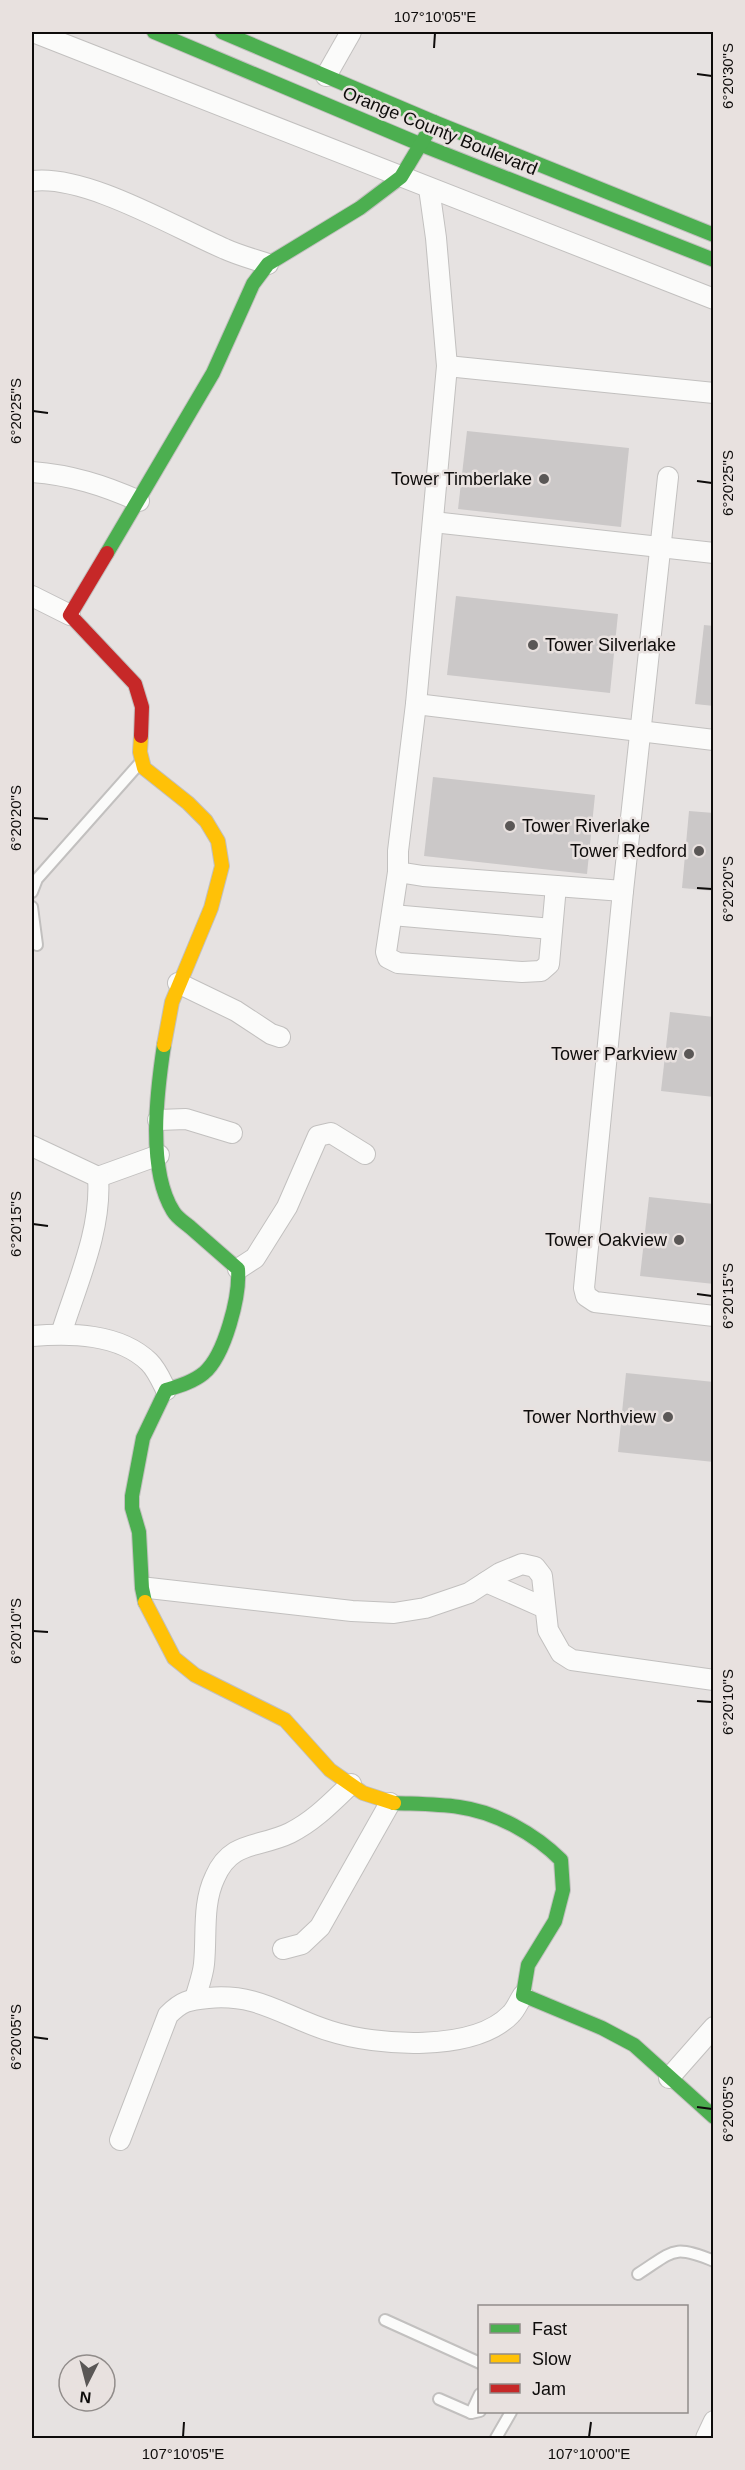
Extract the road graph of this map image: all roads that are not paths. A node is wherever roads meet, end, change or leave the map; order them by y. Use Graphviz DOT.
graph roads {
  1 [pos="33,32"];
  2 [pos="154,32"];
  3 [pos="222,32"];
  4 [pos="351,32"];
  5 [pos="326,76"];
  6 [pos="434,123"];
  7 [pos="422,145"];
  8 [pos="401,177"];
  9 [pos="32,181"];
  10 [pos="429,188"];
  11 [pos="714,235"];
  12 [pos="714,260"];
  13 [pos="268,264"];
  14 [pos="714,299"];
  15 [pos="447,366"];
  16 [pos="714,393"];
  17 [pos="32,472"];
  18 [pos="668,477"];
  19 [pos="139,501"];
  20 [pos="433,522"];
  21 [pos="661,547"];
  22 [pos="714,553"];
  23 [pos="32,596"];
  24 [pos="70,615"];
  25 [pos="416,704"];
  26 [pos="641,731"];
  27 [pos="714,740"];
  28 [pos="141,761"];
  29 [pos="398,872"];
  30 [pos="556,886"];
  31 [pos="623,891"];
  32 [pos="32,892"];
  33 [pos="32,907"];
  34 [pos="392,915"];
  35 [pos="552,929"];
  36 [pos="37,945"];
  37 [pos="178,983"];
  38 [pos="280,1037"];
  39 [pos="159,1120"];
  40 [pos="232,1133"];
  41 [pos="32,1146"];
  42 [pos="365,1154"];
  43 [pos="159,1155"];
  44 [pos="98,1177"];
  45 [pos="238,1269"];
  46 [pos="714,1316"];
  47 [pos="61,1334"];
  48 [pos="32,1336"];
  49 [pos="166,1390"];
  50 [pos="486,1582"];
  51 [pos="149,1588"];
  52 [pos="545,1608"];
  53 [pos="714,1680"];
  54 [pos="351,1784"];
  55 [pos="390,1803"];
  56 [pos="283,1949"];
  57 [pos="524,1995"];
  58 [pos="195,1999"];
  59 [pos="714,2026"];
  60 [pos="669,2078"];
  61 [pos="711,2109"];
  62 [pos="120,2140"];
  63 [pos="714,2261"];
  64 [pos="638,2274"];
  65 [pos="385,2320"];
  66 [pos="478,2362"];
  67 [pos="440,2399"];
  68 [pos="475,2412"];
  69 [pos="510,2413"];
  70 [pos="714,2421"];
  71 [pos="496,2439"];
  72 [pos="706,2439"];
  1 -- 8 [label="street"];
  2 -- 7 [label="street, Orange County Boulevard"];
  3 -- 5 [label="street, Orange County Boulevard"];
  4 -- 5 [label="street"];
  5 -- 6 [label="street, Orange County Boulevard"];
  6 -- 7 [label="street"];
  6 -- 11 [label="street, Orange County Boulevard"];
  7 -- 8 [label="street"];
  7 -- 12 [label="street, Orange County Boulevard"];
  8 -- 10 [label="street"];
  8 -- 13 [label="street"];
  9 -- 13 [label="street"];
  10 -- 14 [label="street"];
  10 -- 15 [label="street"];
  13 -- 19 [label="street"];
  15 -- 16 [label="street"];
  15 -- 20 [label="street"];
  17 -- 19 [label="street"];
  18 -- 21 [label="street"];
  19 -- 24 [label="street"];
  20 -- 21 [label="street"];
  20 -- 25 [label="street"];
  21 -- 22 [label="street"];
  21 -- 26 [label="street"];
  23 -- 24 [label="street"];
  24 -- 28 [label="street"];
  25 -- 26 [label="street"];
  25 -- 29 [label="street"];
  26 -- 27 [label="street"];
  26 -- 31 [label="street"];
  28 -- 32 [label="lane"];
  28 -- 37 [label="street"];
  29 -- 30 [label="street"];
  29 -- 34 [label="street"];
  30 -- 31 [label="street"];
  30 -- 35 [label="street"];
  31 -- 46 [label="street"];
  33 -- 36 [label="lane"];
  34 -- 35 [label="street"];
  34 -- 35 [label="street"];
  37 -- 38 [label="street"];
  37 -- 39 [label="street"];
  39 -- 40 [label="street"];
  39 -- 43 [label="street"];
  41 -- 44 [label="street"];
  42 -- 45 [label="street"];
  43 -- 44 [label="street"];
  43 -- 45 [label="street"];
  44 -- 47 [label="street"];
  45 -- 49 [label="street"];
  47 -- 48 [label="street"];
  47 -- 49 [label="street"];
  49 -- 54 [label="street"];
  50 -- 51 [label="street"];
  50 -- 52 [label="street"];
  50 -- 52 [label="street"];
  52 -- 53 [label="street"];
  54 -- 55 [label="street"];
  54 -- 58 [label="street"];
  55 -- 56 [label="street"];
  55 -- 57 [label="street"];
  57 -- 58 [label="street"];
  57 -- 60 [label="street"];
  58 -- 62 [label="street"];
  59 -- 60 [label="street"];
  60 -- 61 [label="street"];
  63 -- 64 [label="lane"];
  65 -- 66 [label="lane"];
  67 -- 68 [label="lane"];
  69 -- 71 [label="lane"];
  70 -- 72 [label="street"];
}
